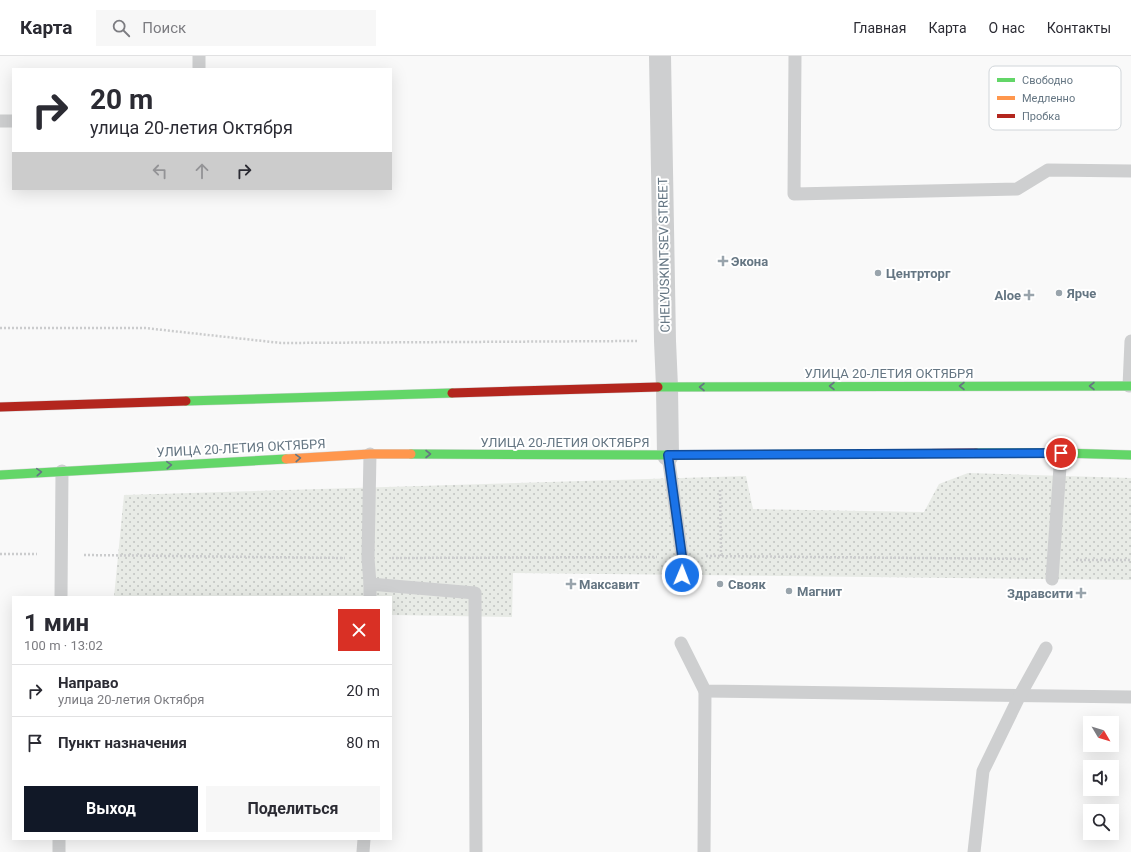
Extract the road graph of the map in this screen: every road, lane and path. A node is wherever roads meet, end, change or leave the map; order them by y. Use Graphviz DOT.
graph roads {
  1 [pos="200,56"];
  2 [pos="660,56"];
  3 [pos="795,56"];
  4 [pos="199,68"];
  5 [pos="0,121"];
  6 [pos="12,121"];
  7 [pos="1131,171"];
  8 [pos="0,328"];
  9 [pos="665,341"];
  10 [pos="1131,341"];
  11 [pos="1130,386"];
  12 [pos="668,387"];
  13 [pos="0,407"];
  14 [pos="1061,453"];
  15 [pos="370,454"];
  16 [pos="668,455"];
  17 [pos="1131,455"];
  18 [pos="62,471"];
  19 [pos="0,475"];
  20 [pos="720,490"];
  21 [pos="0,554"];
  22 [pos="61,555"];
  23 [pos="682,556"];
  24 [pos="721,556"];
  25 [pos="368,558"];
  26 [pos="1053,560"];
  27 [pos="1131,560"];
  28 [pos="682,575"];
  29 [pos="1052,580"];
  30 [pos="370,584"];
  31 [pos="61,596"];
  32 [pos="370,596"];
  33 [pos="681,643"];
  34 [pos="1046,648"];
  35 [pos="705,691"];
  36 [pos="1020,695"];
  37 [pos="1131,697"];
  38 [pos="59,840"];
  39 [pos="364,840"];
  40 [pos="59,852"];
  41 [pos="363,852"];
  42 [pos="476,852"];
  43 [pos="704,852"];
  44 [pos="974,852"];
  1 -- 4 [label="lane"];
  2 -- 9 [label="street, CHELYUSKINTSEV STREET"];
  3 -- 7 [label="lane"];
  5 -- 6 [label="lane"];
  8 -- 9 [label="path"];
  9 -- 12 [label="street, CHELYUSKINTSEV STREET"];
  10 -- 11 [label="lane"];
  11 -- 12 [label="main road, УЛИЦА 20-ЛЕТИЯ ОКТЯБРЯ, one-way"];
  12 -- 13 [label="main road, УЛИЦА 20-ЛЕТИЯ ОКТЯБРЯ"];
  12 -- 16 [label="street, CHELYUSKINTSEV STREET"];
  14 -- 16 [label="main road, УЛИЦА 20-ЛЕТИЯ ОКТЯБРЯ"];
  14 -- 17 [label="main road, УЛИЦА 20-ЛЕТИЯ ОКТЯБРЯ"];
  14 -- 26 [label="lane"];
  15 -- 16 [label="main road, УЛИЦА 20-ЛЕТИЯ ОКТЯБРЯ, one-way"];
  18 -- 15 [label="main road, УЛИЦА 20-ЛЕТИЯ ОКТЯБРЯ, one-way"];
  15 -- 25 [label="lane"];
  16 -- 23 [label="lane"];
  19 -- 18 [label="main road, УЛИЦА 20-ЛЕТИЯ ОКТЯБРЯ, one-way"];
  18 -- 22 [label="lane"];
  20 -- 24 [label="path"];
  21 -- 22 [label="path"];
  22 -- 25 [label="path"];
  22 -- 31 [label="lane"];
  23 -- 24 [label="path"];
  23 -- 25 [label="path"];
  23 -- 28 [label="lane"];
  24 -- 26 [label="path"];
  25 -- 30 [label="lane"];
  26 -- 27 [label="path"];
  26 -- 29 [label="lane"];
  30 -- 32 [label="lane"];
  30 -- 42 [label="lane"];
  33 -- 35 [label="lane"];
  34 -- 36 [label="lane"];
  35 -- 36 [label="lane"];
  35 -- 43 [label="lane"];
  36 -- 37 [label="lane"];
  36 -- 44 [label="lane"];
  38 -- 40 [label="lane"];
  39 -- 41 [label="lane"];
}
